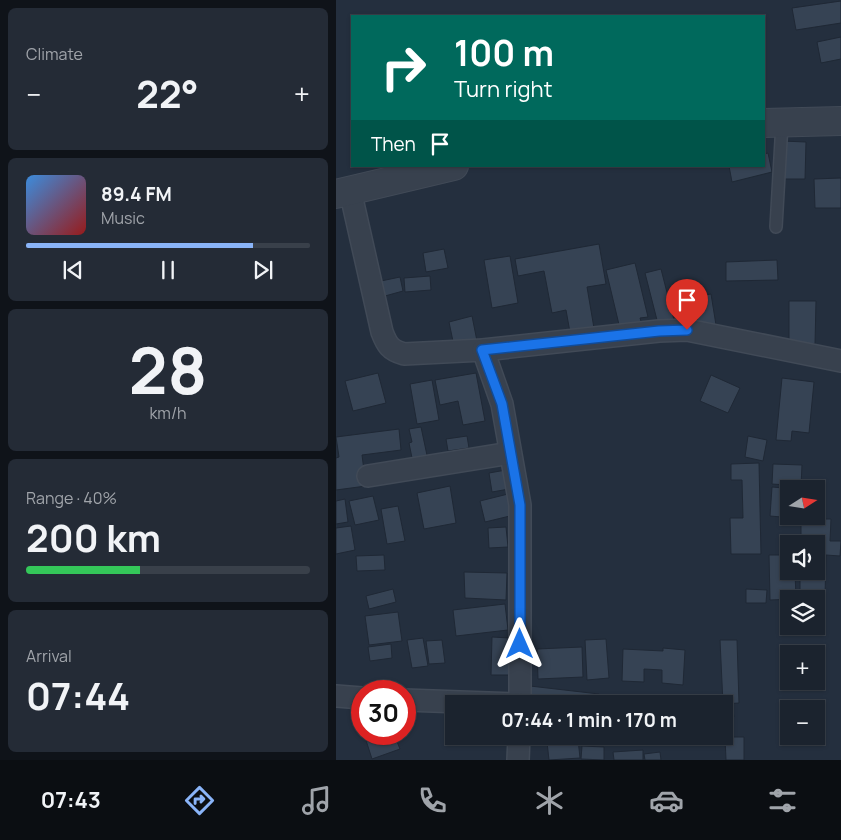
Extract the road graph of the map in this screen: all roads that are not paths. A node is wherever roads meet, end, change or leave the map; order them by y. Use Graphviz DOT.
graph roads {
  1 [pos="841,121"];
  2 [pos="773,123"];
  3 [pos="450,167"];
  4 [pos="343,192"];
  5 [pos="776,228"];
  6 [pos="482,350"];
  7 [pos="841,361"];
  8 [pos="510,453"];
  9 [pos="368,476"];
  10 [pos="520,695"];
  11 [pos="336,696"];
  12 [pos="351,697"];
  13 [pos="416,700"];
  14 [pos="445,701"];
  15 [pos="519,745"];
  16 [pos="518,760"];
  1 -- 2 [label="street"];
  2 -- 5 [label="lane"];
  3 -- 4 [label="street"];
  4 -- 6 [label="street"];
  6 -- 7 [label="street"];
  6 -- 8 [label="street"];
  8 -- 9 [label="street"];
  8 -- 10 [label="street"];
  11 -- 12 [label="street"];
  13 -- 14 [label="street"];
  15 -- 16 [label="street"];
}
